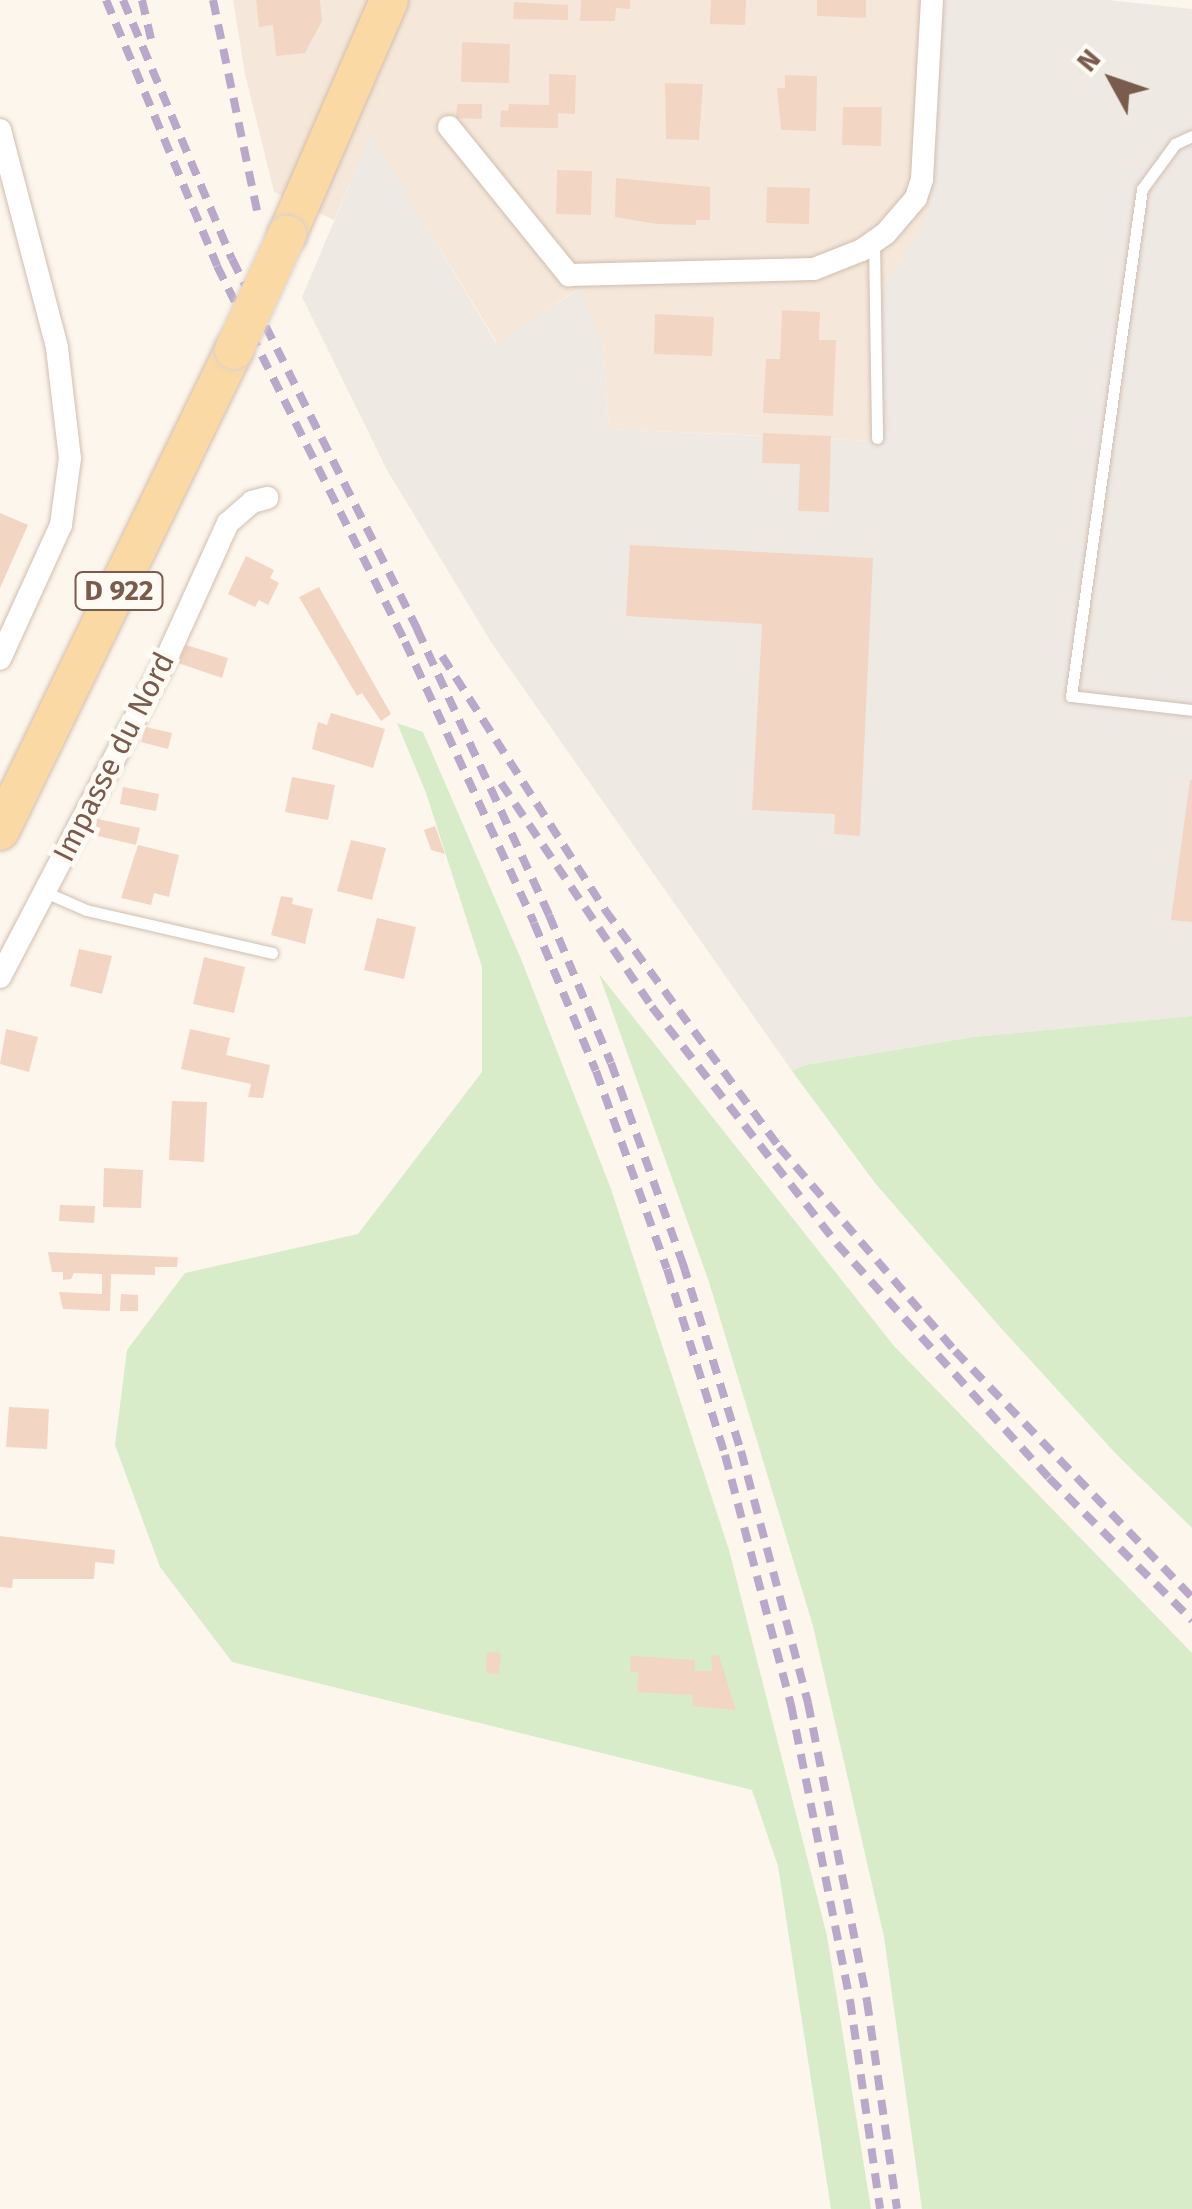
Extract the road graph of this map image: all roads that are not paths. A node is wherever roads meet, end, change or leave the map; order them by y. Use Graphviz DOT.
graph roads {
  1 [pos="389,0"];
  2 [pos="932,0"];
  3 [pos="450,127"];
  4 [pos="0,130"];
  5 [pos="1192,136"];
  6 [pos="874,242"];
  7 [pos="877,438"];
  8 [pos="268,498"];
  9 [pos="0,659"];
  10 [pos="1192,710"];
  11 [pos="0,831"];
  12 [pos="45,892"];
  13 [pos="272,953"];
  14 [pos="0,977"];
  1 -- 11 [label="main road, D 922, bridge"];
  2 -- 6 [label="street"];
  3 -- 6 [label="street"];
  4 -- 9 [label="street"];
  5 -- 10 [label="lane"];
  6 -- 7 [label="lane"];
  8 -- 12 [label="street, Impasse du Nord"];
  12 -- 13 [label="lane"];
  12 -- 14 [label="street, Impasse du Nord"];
}
